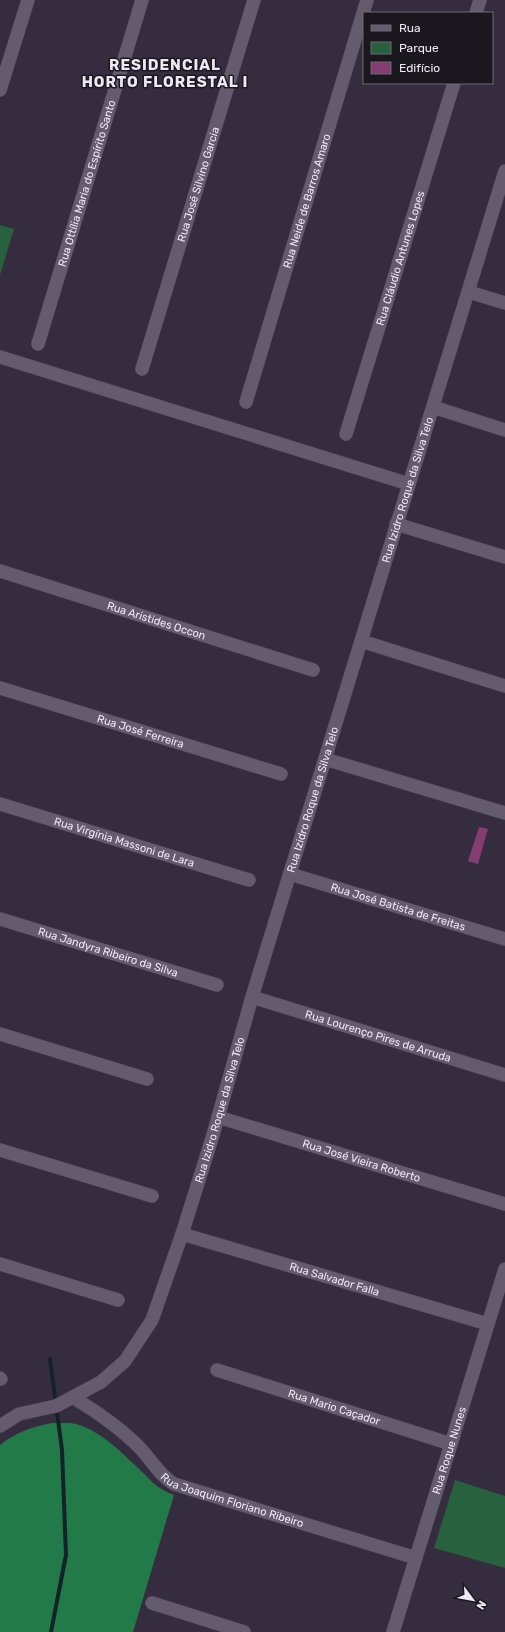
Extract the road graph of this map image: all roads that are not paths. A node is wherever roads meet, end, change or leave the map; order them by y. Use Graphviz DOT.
graph roads {
  1 [pos="28,0"];
  2 [pos="142,0"];
  3 [pos="254,0"];
  4 [pos="367,0"];
  5 [pos="480,0"];
  6 [pos="363,12"];
  7 [pos="476,12"];
  8 [pos="363,13"];
  9 [pos="454,84"];
  10 [pos="0,90"];
  11 [pos="505,173"];
  12 [pos="469,292"];
  13 [pos="505,303"];
  14 [pos="38,344"];
  15 [pos="0,357"];
  16 [pos="142,369"];
  17 [pos="246,402"];
  18 [pos="433,407"];
  19 [pos="505,430"];
  20 [pos="346,434"];
  21 [pos="409,484"];
  22 [pos="396,524"];
  23 [pos="505,557"];
  24 [pos="0,572"];
  25 [pos="361,641"];
  26 [pos="313,670"];
  27 [pos="505,686"];
  28 [pos="0,688"];
  29 [pos="326,759"];
  30 [pos="281,774"];
  31 [pos="0,804"];
  32 [pos="505,813"];
  33 [pos="290,874"];
  34 [pos="249,880"];
  35 [pos="0,919"];
  36 [pos="505,939"];
  37 [pos="217,985"];
  38 [pos="252,997"];
  39 [pos="0,1034"];
  40 [pos="505,1075"];
  41 [pos="147,1078"];
  42 [pos="218,1117"];
  43 [pos="0,1150"];
  44 [pos="152,1196"];
  45 [pos="505,1204"];
  46 [pos="182,1234"];
  47 [pos="0,1264"];
  48 [pos="505,1269"];
  49 [pos="118,1300"];
  50 [pos="488,1324"];
  51 [pos="216,1370"];
  52 [pos="74,1398"];
  53 [pos="0,1426"];
  54 [pos="452,1444"];
  55 [pos="416,1558"];
  56 [pos="152,1603"];
  57 [pos="244,1632"];
  58 [pos="394,1632"];
  1 -- 10 [label="street"];
  2 -- 14 [label="street, Rua Ottília Maria do Espírito Santo"];
  3 -- 16 [label="street, Rua José Silvino Garcia"];
  4 -- 6 [label="street, Rua Neide de Barros Amaro"];
  5 -- 7 [label="street"];
  8 -- 17 [label="street, Rua Neide de Barros Amaro"];
  9 -- 20 [label="street, Rua Cláudio Antunes Lopes"];
  11 -- 12 [label="street, Rua Izidro Roque da Silva Telo"];
  12 -- 13 [label="street"];
  12 -- 18 [label="street, Rua Izidro Roque da Silva Telo"];
  15 -- 21 [label="street"];
  18 -- 19 [label="street"];
  18 -- 21 [label="street, Rua Izidro Roque da Silva Telo"];
  21 -- 22 [label="street, Rua Izidro Roque da Silva Telo"];
  22 -- 23 [label="street"];
  22 -- 25 [label="street, Rua Izidro Roque da Silva Telo"];
  24 -- 26 [label="street, Rua Aristides Occon"];
  25 -- 27 [label="street"];
  25 -- 29 [label="street, Rua Izidro Roque da Silva Telo"];
  28 -- 30 [label="street, Rua José Ferreira"];
  29 -- 32 [label="street"];
  29 -- 33 [label="street, Rua Izidro Roque da Silva Telo"];
  31 -- 34 [label="street, Rua Virgínia Massoni de Lara"];
  33 -- 36 [label="street, Rua José Batista de Freitas"];
  33 -- 38 [label="street, Rua Izidro Roque da Silva Telo"];
  35 -- 37 [label="street, Rua Jandyra Ribeiro da Silva"];
  38 -- 40 [label="street, Rua Lourenço Pires de Arruda"];
  38 -- 42 [label="street, Rua Izidro Roque da Silva Telo"];
  39 -- 41 [label="street"];
  42 -- 45 [label="street, Rua José Vieira Roberto"];
  42 -- 46 [label="street, Rua Izidro Roque da Silva Telo"];
  43 -- 44 [label="street"];
  46 -- 50 [label="street, Rua Salvador Falla"];
  46 -- 52 [label="street, Rua Izidro Roque da Silva Telo"];
  47 -- 49 [label="street"];
  48 -- 50 [label="street, Rua Roque Nunes"];
  50 -- 54 [label="street, Rua Roque Nunes"];
  51 -- 54 [label="street, Rua Mario Caçador"];
  52 -- 53 [label="street, Rua Izidro Roque da Silva Telo"];
  52 -- 55 [label="street, Rua Joaquim Floriano Ribeiro"];
  54 -- 55 [label="street, Rua Roque Nunes"];
  55 -- 58 [label="street, Rua Roque Nunes"];
  56 -- 57 [label="street"];
}
